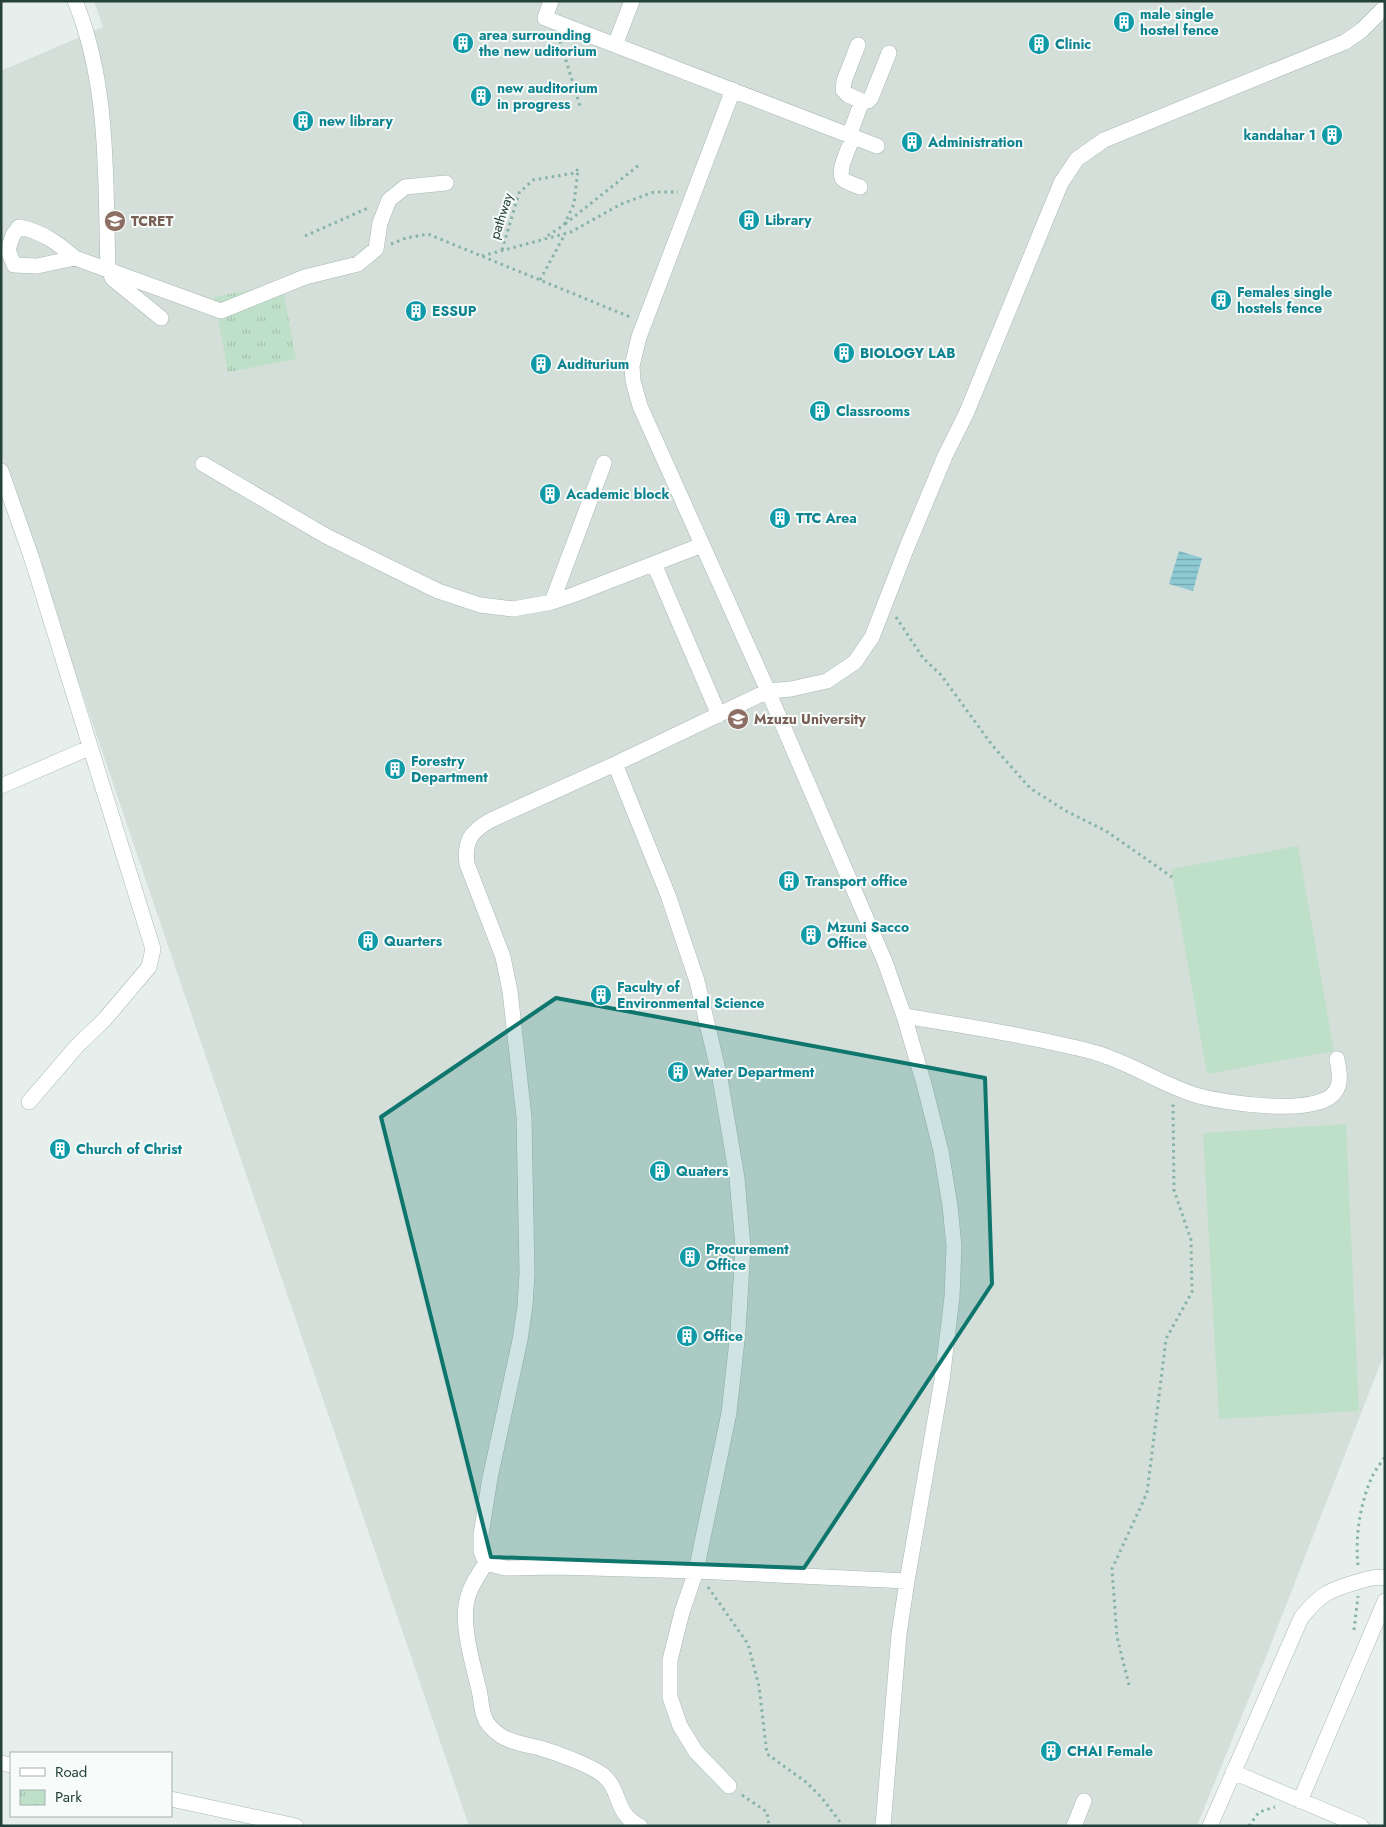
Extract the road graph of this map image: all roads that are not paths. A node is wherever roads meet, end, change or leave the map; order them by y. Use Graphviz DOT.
graph roads {
  1 [pos="75,1"];
  2 [pos="551,1"];
  3 [pos="632,1"];
  4 [pos="1382,10"];
  5 [pos="615,44"];
  6 [pos="858,45"];
  7 [pos="889,54"];
  8 [pos="733,90"];
  9 [pos="862,101"];
  10 [pos="851,136"];
  11 [pos="877,146"];
  12 [pos="446,183"];
  13 [pos="860,187"];
  14 [pos="75,258"];
  15 [pos="108,269"];
  16 [pos="161,318"];
  17 [pos="604,463"];
  18 [pos="203,464"];
  19 [pos="1,471"];
  20 [pos="702,545"];
  21 [pos="654,564"];
  22 [pos="552,602"];
  23 [pos="768,691"];
  24 [pos="719,715"];
  25 [pos="89,748"];
  26 [pos="615,764"];
  27 [pos="1,786"];
  28 [pos="904,1016"];
  29 [pos="1337,1059"];
  30 [pos="30,1102"];
  31 [pos="486,1563"];
  32 [pos="696,1571"];
  33 [pos="1385,1578"];
  34 [pos="906,1581"];
  35 [pos="1385,1602"];
  36 [pos="1233,1772"];
  37 [pos="729,1786"];
  38 [pos="172,1799"];
  39 [pos="1084,1801"];
  40 [pos="1300,1801"];
  41 [pos="296,1826"];
  42 [pos="640,1826"];
  43 [pos="883,1826"];
  44 [pos="1074,1826"];
  45 [pos="1210,1826"];
  46 [pos="1361,1826"];
  1 -- 15 [label="street"];
  2 -- 5 [label="street"];
  3 -- 5 [label="street"];
  4 -- 23 [label="street"];
  5 -- 8 [label="street"];
  6 -- 9 [label="street"];
  7 -- 9 [label="street"];
  8 -- 10 [label="street"];
  8 -- 20 [label="street"];
  9 -- 10 [label="street"];
  10 -- 11 [label="street"];
  10 -- 13 [label="street"];
  12 -- 15 [label="street"];
  14 -- 15 [label="street"];
  15 -- 16 [label="street"];
  17 -- 22 [label="street"];
  18 -- 22 [label="street"];
  19 -- 25 [label="street"];
  20 -- 21 [label="street"];
  20 -- 23 [label="street"];
  21 -- 22 [label="street"];
  21 -- 24 [label="street"];
  23 -- 24 [label="street"];
  23 -- 28 [label="street"];
  24 -- 26 [label="street"];
  25 -- 27 [label="street"];
  25 -- 30 [label="street"];
  26 -- 31 [label="street"];
  26 -- 32 [label="street"];
  28 -- 29 [label="street"];
  28 -- 34 [label="street"];
  31 -- 32 [label="street"];
  31 -- 42 [label="street"];
  32 -- 34 [label="street"];
  32 -- 37 [label="street"];
  33 -- 36 [label="street"];
  34 -- 43 [label="street"];
  35 -- 40 [label="street"];
  36 -- 40 [label="street"];
  36 -- 45 [label="street"];
  38 -- 41 [label="street"];
  39 -- 44 [label="street"];
  40 -- 46 [label="street"];
}
